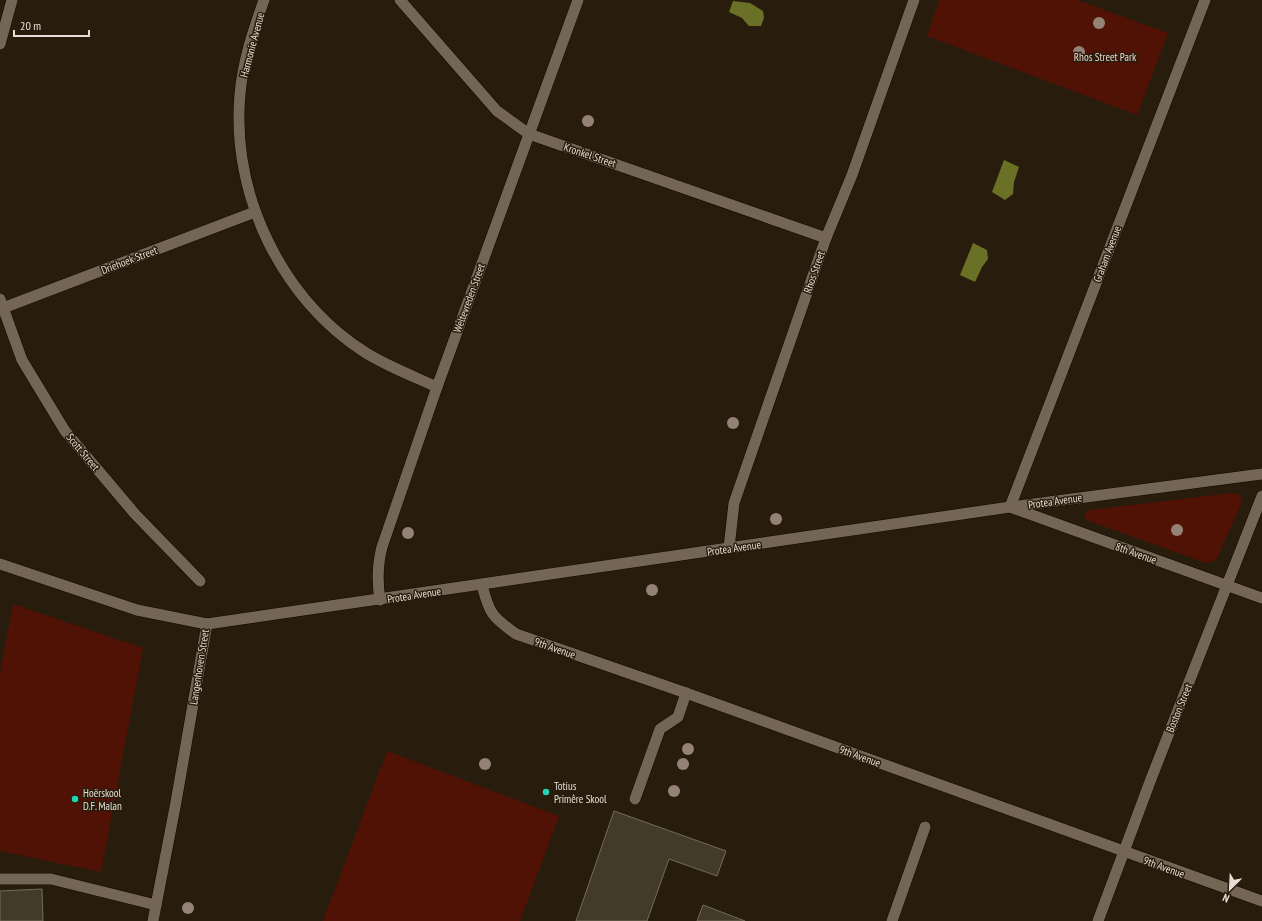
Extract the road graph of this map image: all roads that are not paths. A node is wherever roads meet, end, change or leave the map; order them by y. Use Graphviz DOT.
graph roads {
  1 [pos="12,0"];
  2 [pos="264,0"];
  3 [pos="400,0"];
  4 [pos="578,0"];
  5 [pos="914,0"];
  6 [pos="1205,0"];
  7 [pos="0,44"];
  8 [pos="529,134"];
  9 [pos="255,212"];
  10 [pos="826,238"];
  11 [pos="1,304"];
  12 [pos="437,387"];
  13 [pos="1262,474"];
  14 [pos="1262,496"];
  15 [pos="1010,507"];
  16 [pos="730,548"];
  17 [pos="0,564"];
  18 [pos="200,581"];
  19 [pos="482,585"];
  20 [pos="1227,586"];
  21 [pos="1262,598"];
  22 [pos="380,600"];
  23 [pos="207,624"];
  24 [pos="686,694"];
  25 [pos="635,799"];
  26 [pos="925,827"];
  27 [pos="1123,851"];
  28 [pos="0,879"];
  29 [pos="1262,902"];
  30 [pos="156,905"];
  31 [pos="152,921"];
  32 [pos="892,921"];
  33 [pos="1098,921"];
  1 -- 7 [label="street"];
  2 -- 9 [label="street, Harmonie Avenue"];
  3 -- 8 [label="street, Kronkel Street"];
  4 -- 8 [label="street, Weltevreden Street"];
  5 -- 10 [label="street, Rhos Street"];
  6 -- 15 [label="street, Graham Avenue"];
  8 -- 10 [label="street, Kronkel Street"];
  8 -- 12 [label="street, Weltevreden Street"];
  9 -- 11 [label="street, Driehoek Street"];
  9 -- 12 [label="street, Harmonie Avenue"];
  10 -- 16 [label="street, Rhos Street"];
  11 -- 18 [label="street, Scott Street"];
  12 -- 22 [label="street, Weltevreden Street"];
  13 -- 15 [label="street, Protea Avenue"];
  14 -- 20 [label="street, Boston Street"];
  15 -- 16 [label="street, Protea Avenue"];
  15 -- 20 [label="street, 8th Avenue"];
  16 -- 19 [label="street, Protea Avenue"];
  17 -- 23 [label="street, Langenhoven Street"];
  19 -- 22 [label="street, Protea Avenue"];
  19 -- 24 [label="street, 9th Avenue"];
  20 -- 21 [label="street, 8th Avenue"];
  20 -- 27 [label="street, Boston Street"];
  22 -- 23 [label="street, Protea Avenue"];
  23 -- 30 [label="street, Langenhoven Street"];
  24 -- 25 [label="street"];
  24 -- 27 [label="street, 9th Avenue"];
  26 -- 32 [label="street"];
  27 -- 29 [label="street, 9th Avenue"];
  27 -- 33 [label="street, Boston Street"];
  28 -- 30 [label="street"];
  30 -- 31 [label="street, Langenhoven Street"];
}
